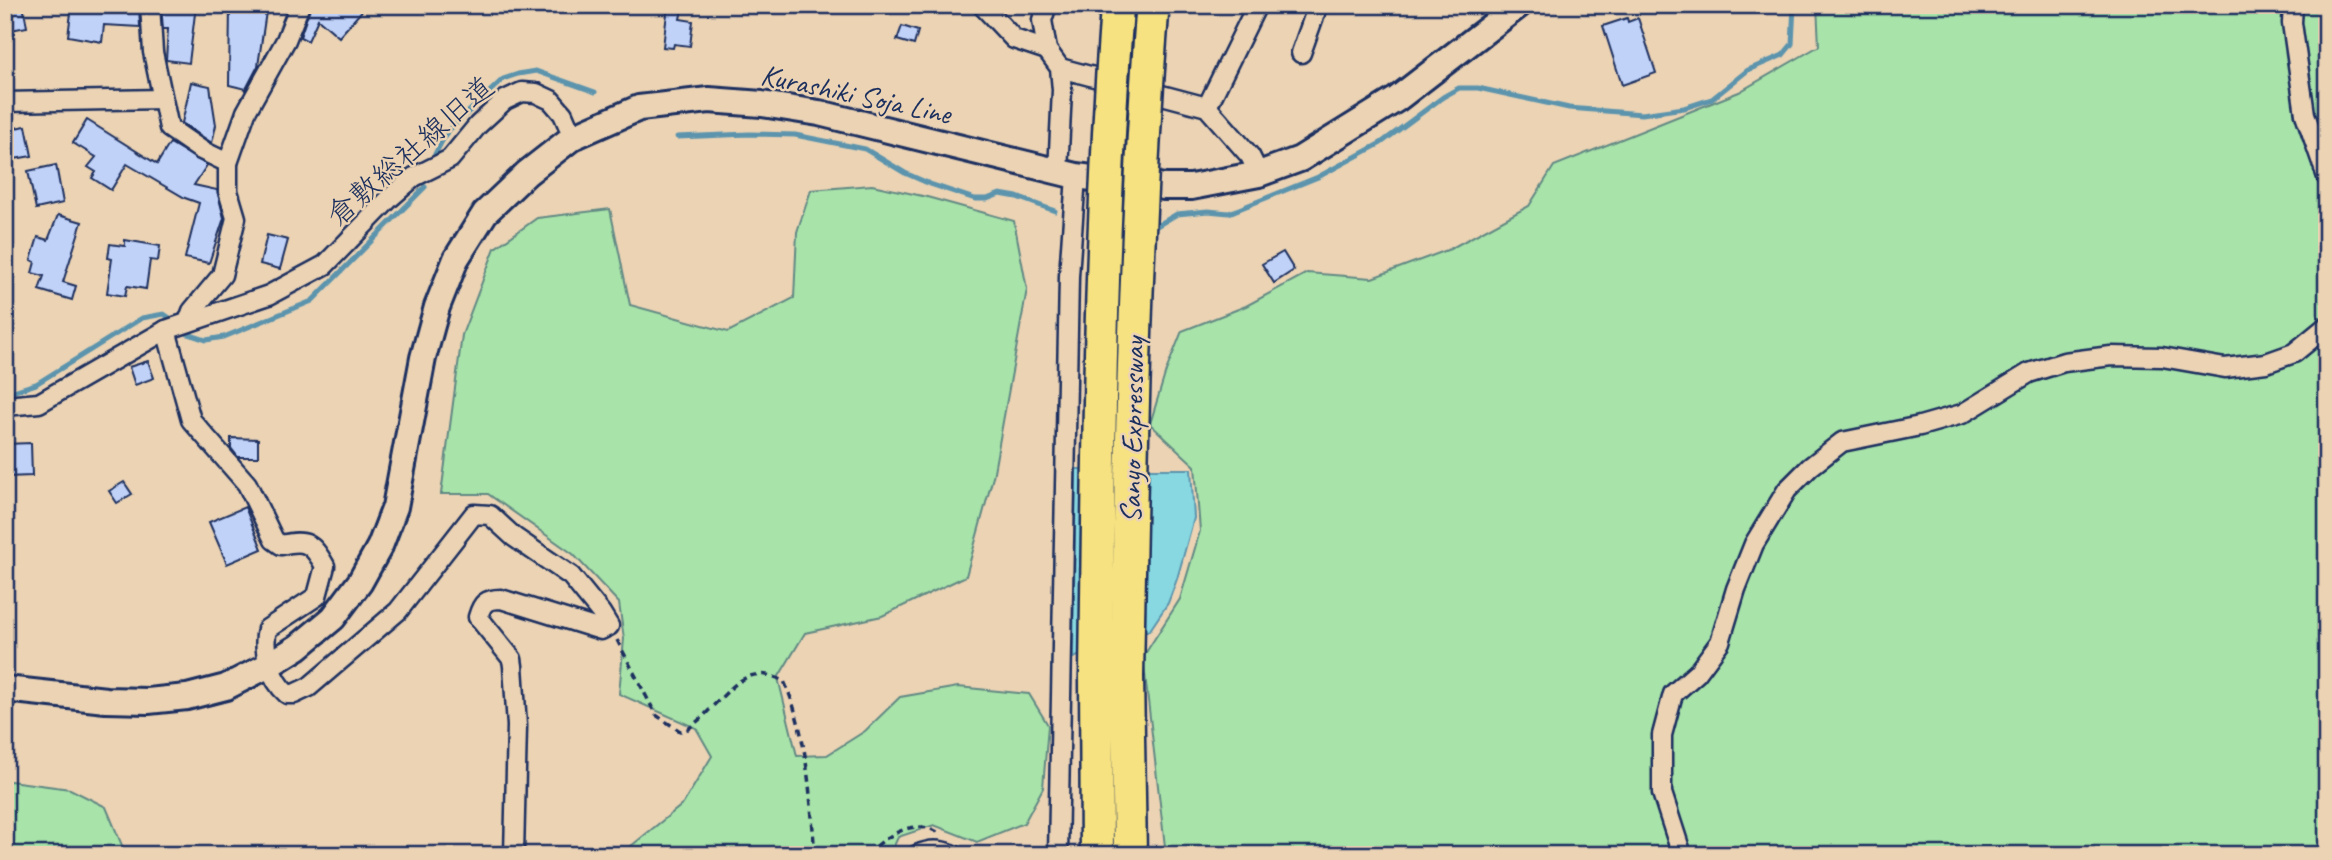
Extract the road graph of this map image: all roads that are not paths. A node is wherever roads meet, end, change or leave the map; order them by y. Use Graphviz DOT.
graph roads {
  1 [pos="150,5"];
  2 [pos="300,5"];
  3 [pos="982,5"];
  4 [pos="1047,5"];
  5 [pos="1257,5"];
  6 [pos="1318,5"];
  7 [pos="1519,5"];
  8 [pos="2293,5"];
  9 [pos="1117,7"];
  10 [pos="1152,9"];
  11 [pos="1047,50"];
  12 [pos="1301,54"];
  13 [pos="1060,68"];
  14 [pos="162,99"];
  15 [pos="5,102"];
  16 [pos="1207,107"];
  17 [pos="573,137"];
  18 [pos="228,163"];
  19 [pos="1067,174"];
  20 [pos="1259,174"];
  21 [pos="2327,177"];
  22 [pos="178,326"];
  23 [pos="2327,326"];
  24 [pos="5,406"];
  25 [pos="269,665"];
  26 [pos="1111,677"];
  27 [pos="5,689"];
  28 [pos="514,855"];
  29 [pos="917,855"];
  30 [pos="953,855"];
  31 [pos="1058,855"];
  32 [pos="1097,855"];
  33 [pos="1130,855"];
  34 [pos="1682,855"];
  1 -- 14 [label="street"];
  2 -- 18 [label="street"];
  3 -- 11 [label="street"];
  4 -- 11 [label="street"];
  5 -- 16 [label="street"];
  6 -- 12 [label="street"];
  7 -- 20 [label="main road, Kurashiki Soja Line"];
  8 -- 21 [label="street"];
  9 -- 26 [label="highway, Sanyo Expressway, bridge"];
  10 -- 26 [label="highway, Sanyo Expressway, bridge"];
  11 -- 13 [label="street"];
  13 -- 16 [label="street"];
  13 -- 19 [label="street"];
  14 -- 15 [label="street"];
  14 -- 18 [label="street"];
  16 -- 20 [label="street"];
  17 -- 19 [label="main road, Kurashiki Soja Line"];
  17 -- 22 [label="street, 倉敷総社線旧道"];
  17 -- 25 [label="main road, Kurashiki Soja Line"];
  18 -- 22 [label="street"];
  19 -- 20 [label="main road, Kurashiki Soja Line"];
  19 -- 31 [label="street"];
  22 -- 24 [label="street, 倉敷総社線旧道"];
  22 -- 25 [label="street"];
  23 -- 34 [label="street"];
  25 -- 27 [label="main road, Kurashiki Soja Line"];
  25 -- 28 [label="street"];
  26 -- 32 [label="highway, Sanyo Expressway"];
  26 -- 33 [label="highway, Sanyo Expressway"];
  29 -- 30 [label="street"];
}
